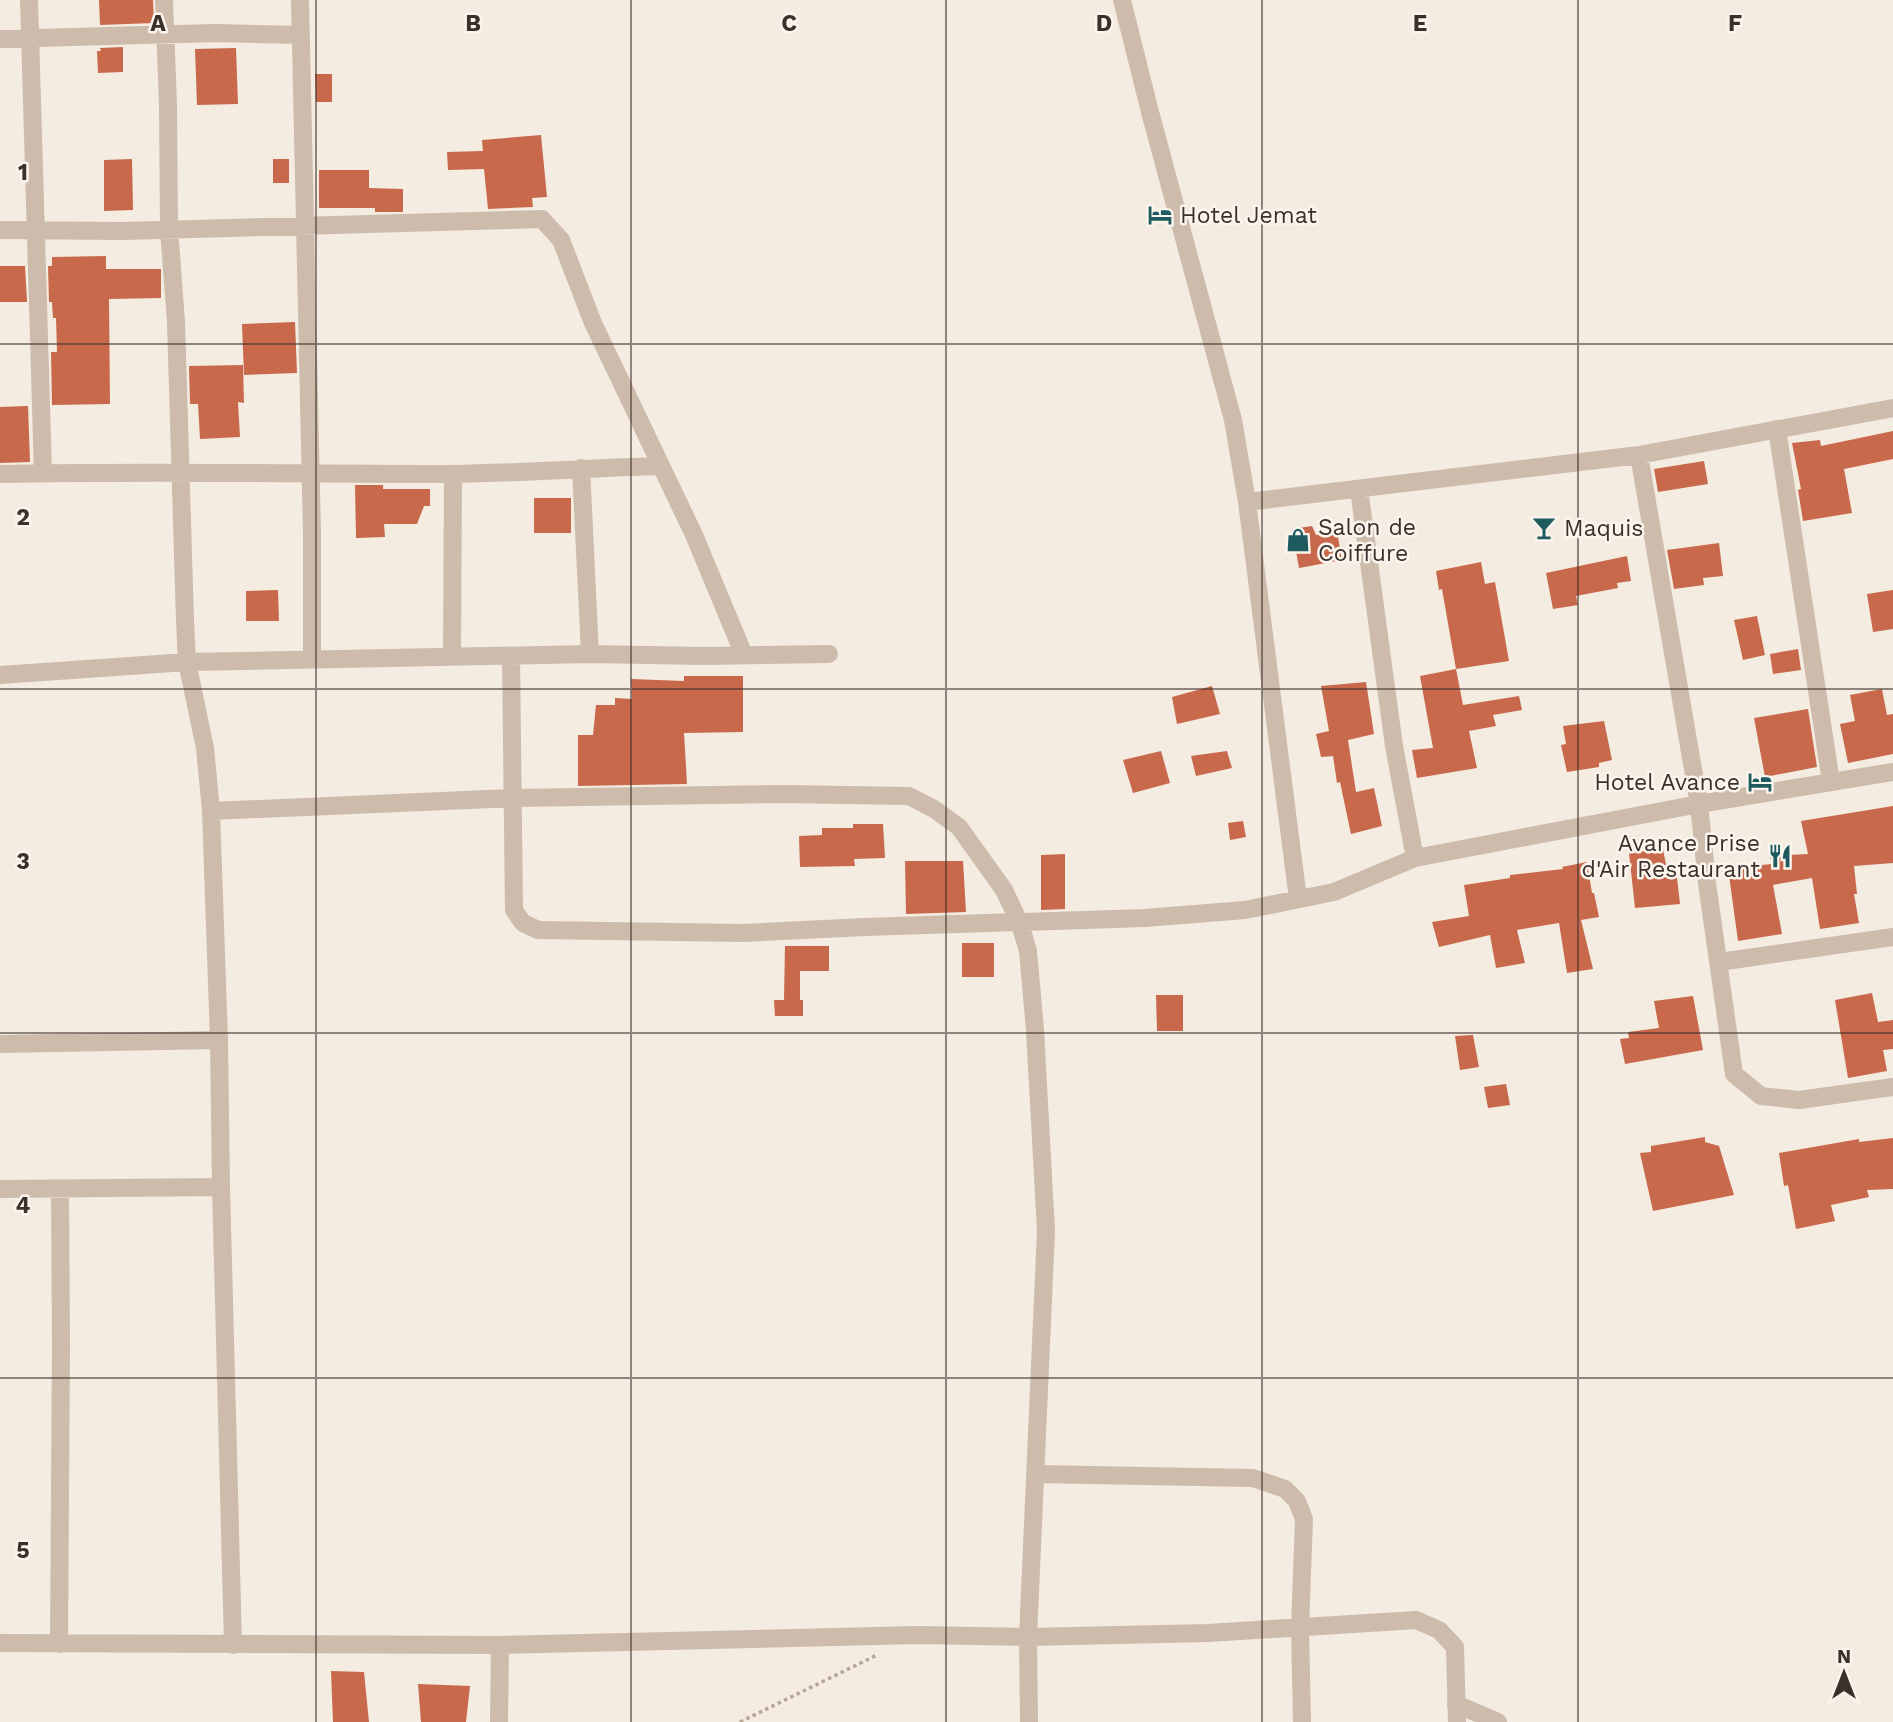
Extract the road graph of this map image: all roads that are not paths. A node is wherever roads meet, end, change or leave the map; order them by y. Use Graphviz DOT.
graph roads {
  1 [pos="29,0"];
  2 [pos="164,0"];
  3 [pos="300,0"];
  4 [pos="1122,0"];
  5 [pos="164,35"];
  6 [pos="300,35"];
  7 [pos="0,39"];
  8 [pos="30,39"];
  9 [pos="303,226"];
  10 [pos="169,229"];
  11 [pos="0,230"];
  12 [pos="34,231"];
  13 [pos="1893,408"];
  14 [pos="1777,429"];
  15 [pos="1639,455"];
  16 [pos="660,466"];
  17 [pos="581,468"];
  18 [pos="310,472"];
  19 [pos="43,473"];
  20 [pos="0,474"];
  21 [pos="180,474"];
  22 [pos="453,474"];
  23 [pos="1359,489"];
  24 [pos="1247,502"];
  25 [pos="590,654"];
  26 [pos="829,654"];
  27 [pos="744,655"];
  28 [pos="452,656"];
  29 [pos="510,657"];
  30 [pos="312,659"];
  31 [pos="187,662"];
  32 [pos="0,675"];
  33 [pos="1893,772"];
  34 [pos="1831,782"];
  35 [pos="513,798"];
  36 [pos="1699,804"];
  37 [pos="211,811"];
  38 [pos="1415,858"];
  39 [pos="1298,899"];
  40 [pos="1020,924"];
  41 [pos="1893,937"];
  42 [pos="1719,962"];
  43 [pos="219,1040"];
  44 [pos="0,1044"];
  45 [pos="1893,1087"];
  46 [pos="221,1187"];
  47 [pos="0,1189"];
  48 [pos="60,1190"];
  49 [pos="1036,1474"];
  50 [pos="1300,1627"];
  51 [pos="1028,1637"];
  52 [pos="0,1643"];
  53 [pos="59,1644"];
  54 [pos="233,1645"];
  55 [pos="500,1645"];
  56 [pos="1456,1713"];
  57 [pos="499,1722"];
  58 [pos="1029,1722"];
  59 [pos="1302,1722"];
  60 [pos="1498,1722"];
  1 -- 8 [label="street"];
  2 -- 5 [label="street"];
  3 -- 6 [label="street"];
  4 -- 24 [label="street"];
  5 -- 6 [label="street"];
  5 -- 8 [label="street"];
  5 -- 10 [label="street"];
  6 -- 9 [label="street"];
  7 -- 8 [label="street"];
  8 -- 12 [label="street"];
  9 -- 10 [label="street"];
  9 -- 16 [label="street"];
  9 -- 18 [label="street"];
  10 -- 12 [label="street"];
  10 -- 21 [label="street"];
  11 -- 12 [label="street"];
  12 -- 19 [label="street"];
  13 -- 14 [label="street"];
  14 -- 15 [label="street"];
  14 -- 34 [label="street"];
  15 -- 23 [label="street"];
  15 -- 36 [label="street"];
  16 -- 17 [label="street"];
  16 -- 27 [label="street"];
  17 -- 22 [label="street"];
  17 -- 25 [label="street"];
  18 -- 21 [label="street"];
  18 -- 22 [label="street"];
  18 -- 30 [label="street"];
  19 -- 20 [label="street"];
  19 -- 21 [label="street"];
  21 -- 31 [label="street"];
  22 -- 28 [label="street"];
  23 -- 24 [label="street"];
  23 -- 38 [label="street"];
  24 -- 39 [label="street"];
  25 -- 27 [label="street"];
  25 -- 29 [label="street"];
  26 -- 27 [label="street"];
  28 -- 29 [label="street"];
  28 -- 30 [label="street"];
  29 -- 35 [label="street"];
  30 -- 31 [label="street"];
  31 -- 32 [label="street"];
  31 -- 37 [label="street"];
  33 -- 34 [label="street"];
  34 -- 36 [label="street"];
  35 -- 37 [label="street"];
  35 -- 40 [label="street"];
  35 -- 40 [label="street"];
  36 -- 38 [label="street"];
  36 -- 42 [label="street"];
  37 -- 43 [label="street"];
  38 -- 39 [label="street"];
  39 -- 40 [label="street"];
  40 -- 49 [label="street"];
  41 -- 42 [label="street"];
  42 -- 45 [label="street"];
  43 -- 44 [label="street"];
  43 -- 46 [label="street"];
  46 -- 48 [label="street"];
  46 -- 54 [label="street"];
  47 -- 48 [label="street"];
  48 -- 53 [label="street"];
  49 -- 50 [label="street"];
  49 -- 51 [label="street"];
  50 -- 51 [label="street"];
  50 -- 56 [label="street"];
  50 -- 59 [label="street"];
  51 -- 55 [label="street"];
  51 -- 58 [label="street"];
  52 -- 53 [label="street"];
  53 -- 54 [label="street"];
  54 -- 55 [label="street"];
  55 -- 57 [label="street"];
  56 -- 60 [label="street"];
}
